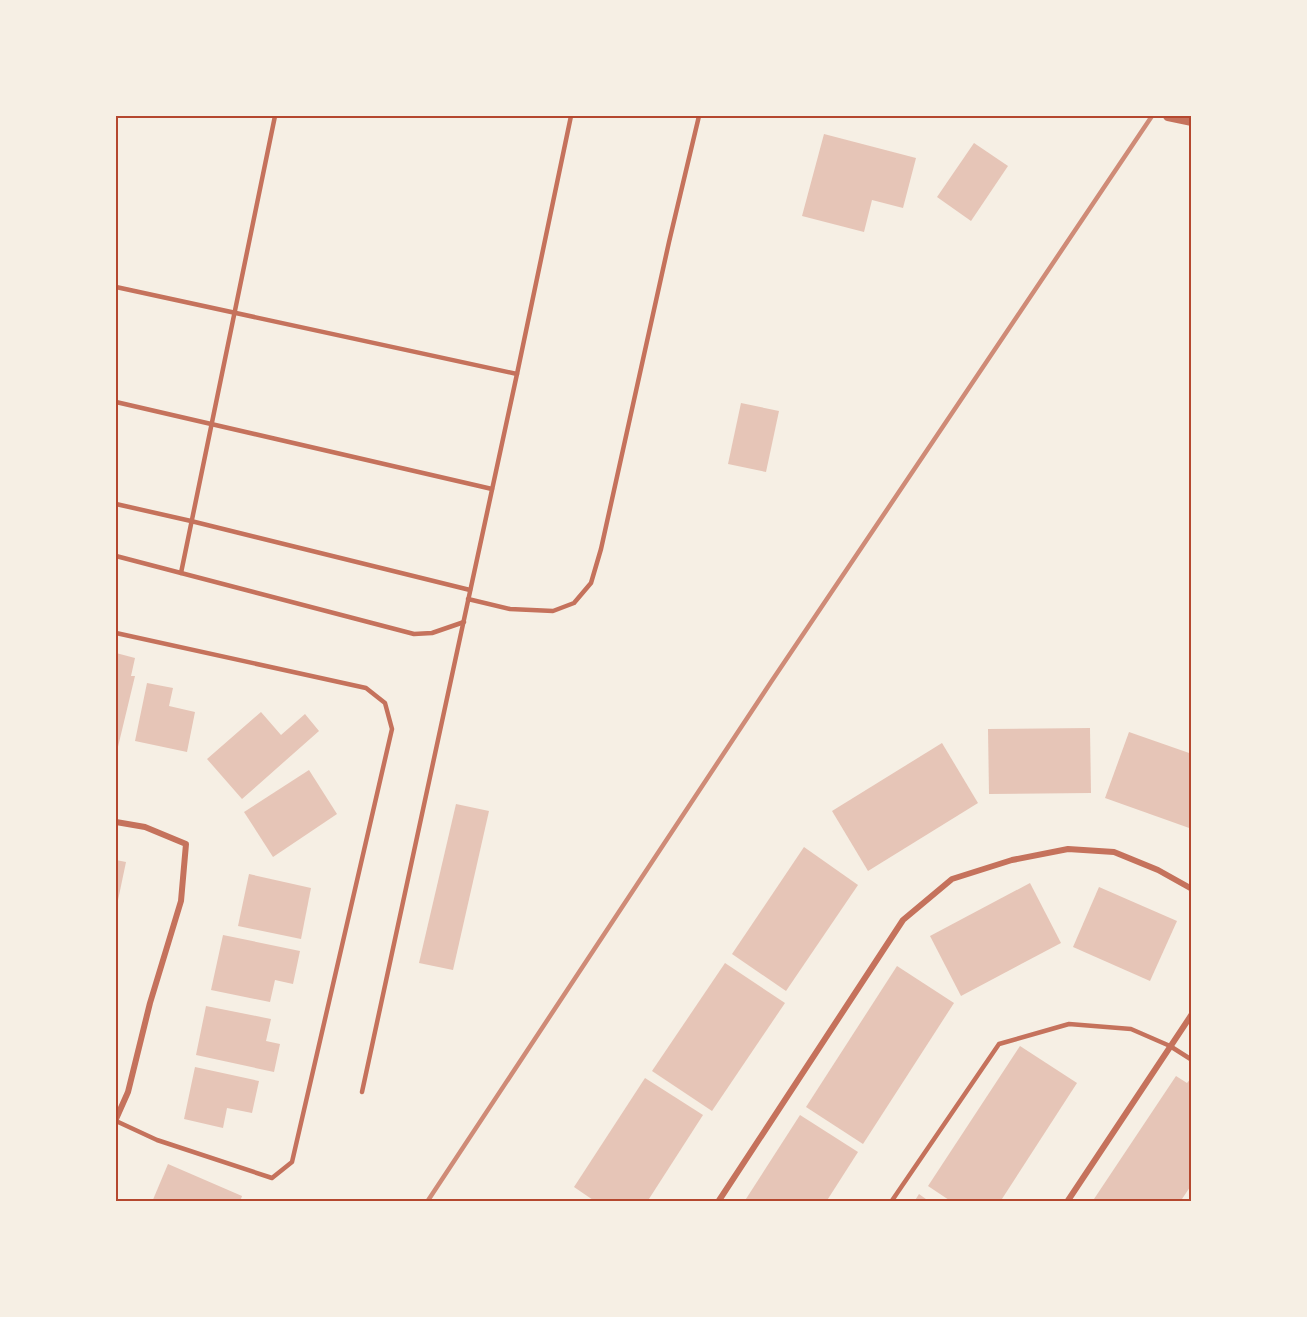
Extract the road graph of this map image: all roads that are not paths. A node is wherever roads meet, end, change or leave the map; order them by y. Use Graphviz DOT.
graph roads {
  1 [pos="275,116"];
  2 [pos="571,116"];
  3 [pos="699,116"];
  4 [pos="1168,116"];
  5 [pos="1191,122"];
  6 [pos="116,287"];
  7 [pos="235,314"];
  8 [pos="517,374"];
  9 [pos="116,402"];
  10 [pos="213,423"];
  11 [pos="492,489"];
  12 [pos="116,504"];
  13 [pos="192,521"];
  14 [pos="116,556"];
  15 [pos="181,573"];
  16 [pos="470,590"];
  17 [pos="468,599"];
  18 [pos="464,622"];
  19 [pos="116,633"];
  20 [pos="116,822"];
  21 [pos="1191,890"];
  22 [pos="1191,1014"];
  23 [pos="1170,1046"];
  24 [pos="1191,1060"];
  25 [pos="362,1092"];
  26 [pos="116,1120"];
  27 [pos="718,1202"];
  28 [pos="891,1202"];
  29 [pos="1067,1202"];
  1 -- 7 [label="lane"];
  2 -- 8 [label="lane"];
  3 -- 17 [label="lane"];
  4 -- 5 [label="street"];
  6 -- 7 [label="lane"];
  7 -- 8 [label="lane"];
  7 -- 10 [label="lane"];
  8 -- 11 [label="lane"];
  9 -- 10 [label="lane"];
  10 -- 11 [label="lane"];
  10 -- 13 [label="lane"];
  11 -- 16 [label="lane"];
  12 -- 13 [label="lane"];
  13 -- 15 [label="lane"];
  13 -- 16 [label="lane"];
  14 -- 15 [label="lane"];
  15 -- 18 [label="lane"];
  16 -- 17 [label="lane"];
  17 -- 18 [label="lane"];
  18 -- 25 [label="lane"];
  19 -- 26 [label="lane"];
  20 -- 26 [label="street"];
  21 -- 27 [label="street"];
  22 -- 23 [label="street"];
  23 -- 24 [label="lane"];
  23 -- 28 [label="lane"];
  23 -- 29 [label="street"];
}
